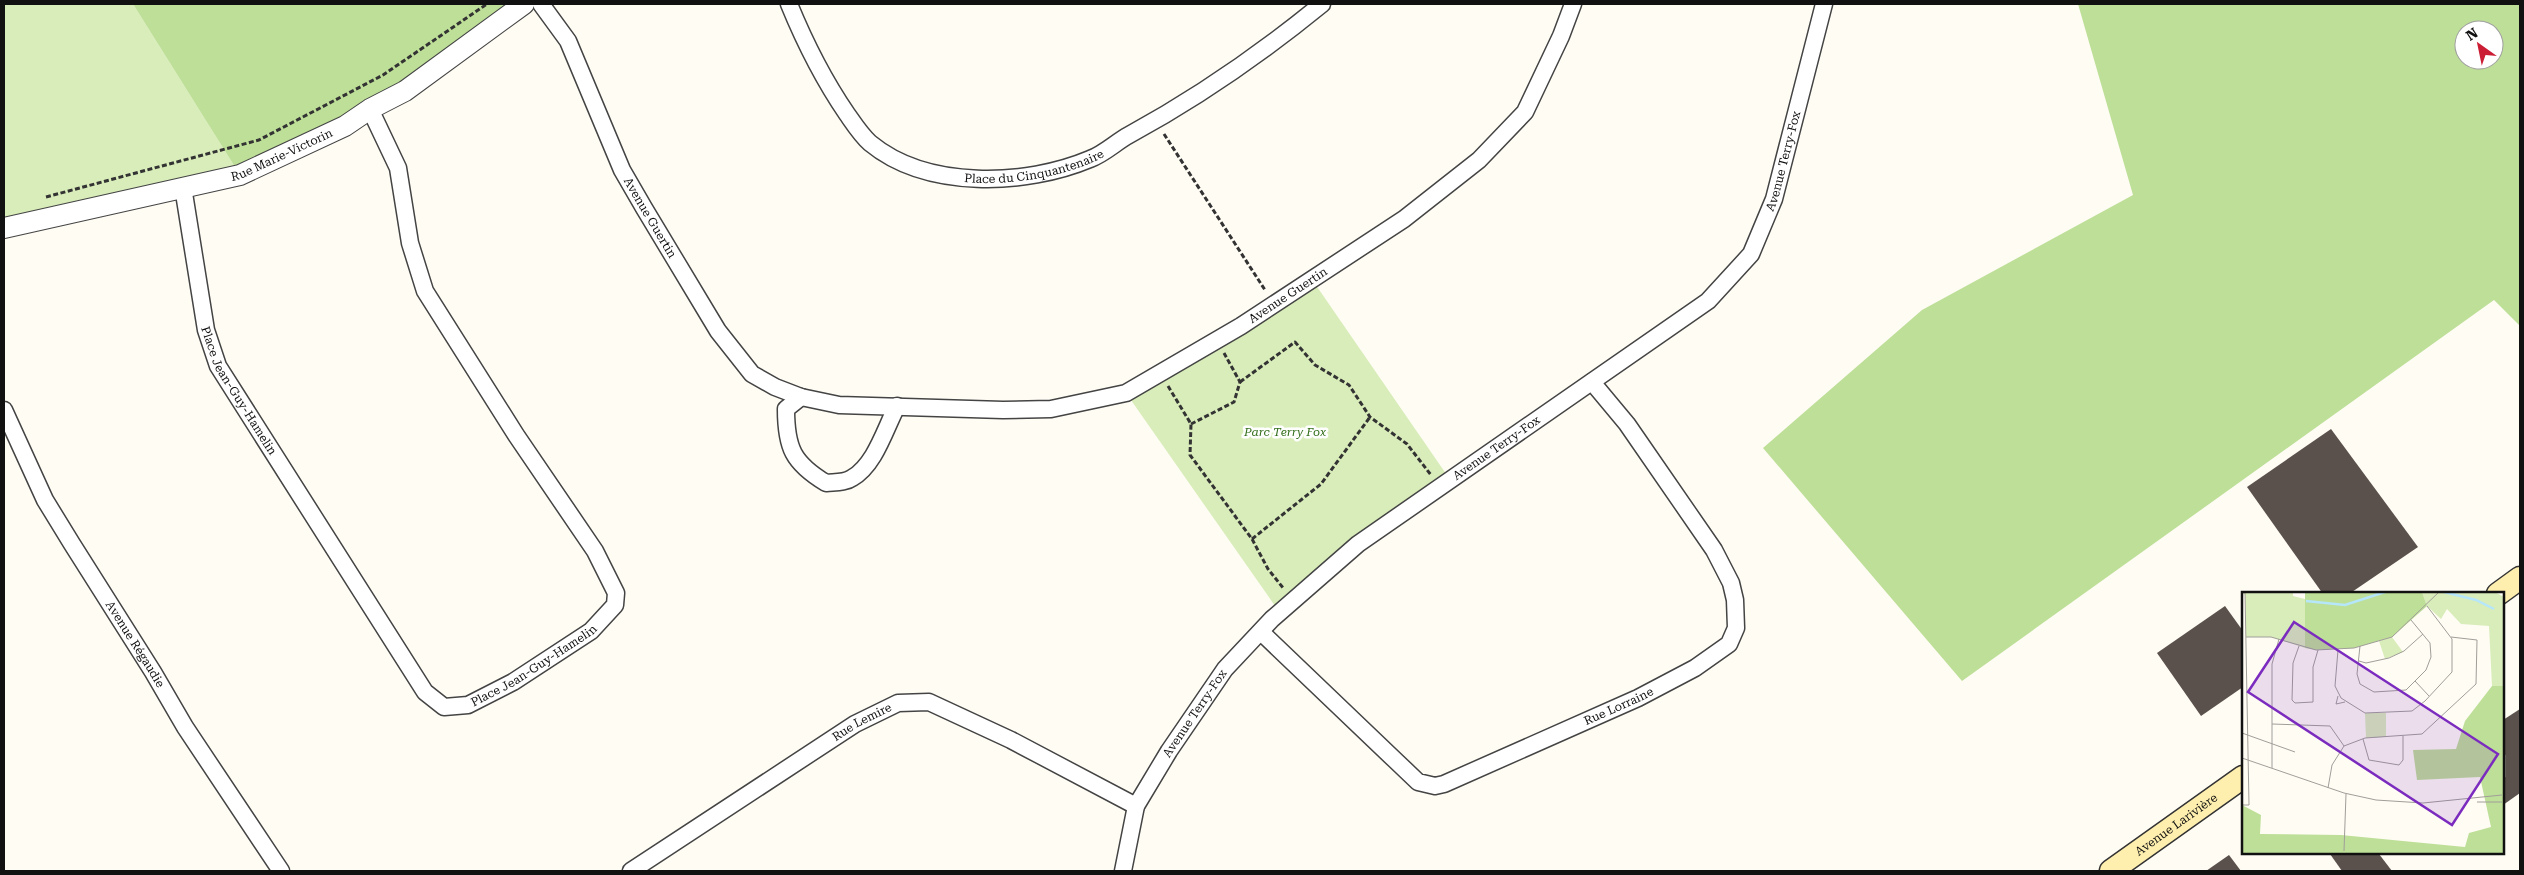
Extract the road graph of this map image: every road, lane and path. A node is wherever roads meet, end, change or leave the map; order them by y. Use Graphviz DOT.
graph roads {
  1 [pos="487,4"];
  2 [pos="524,4"];
  3 [pos="541,4"];
  4 [pos="789,4"];
  5 [pos="1322,4"];
  6 [pos="1573,4"];
  7 [pos="1824,4"];
  8 [pos="370,109"];
  9 [pos="1156,120"];
  10 [pos="183,187"];
  11 [pos="40,199"];
  12 [pos="4,228"];
  13 [pos="1274,303"];
  14 [pos="1217,339"];
  15 [pos="1161,373"];
  16 [pos="1240,382"];
  17 [pos="1592,382"];
  18 [pos="800,397"];
  19 [pos="897,406"];
  20 [pos="4,410"];
  21 [pos="1370,417"];
  22 [pos="1191,424"];
  23 [pos="1440,488"];
  24 [pos="1252,539"];
  25 [pos="2520,578"];
  26 [pos="2501,592"];
  27 [pos="1294,601"];
  28 [pos="1261,632"];
  29 [pos="2242,778"];
  30 [pos="1136,806"];
  31 [pos="280,871"];
  32 [pos="631,871"];
  33 [pos="1123,871"];
  34 [pos="2111,871"];
  1 -- 11 [label="path"];
  2 -- 8 [label="street, Rue Marie-Victorin"];
  3 -- 18 [label="street, Avenue Guertin"];
  4 -- 9 [label="street, Place du Cinquantenaire"];
  5 -- 9 [label="street, Place du Cinquantenaire"];
  6 -- 13 [label="street, Avenue Guertin"];
  7 -- 17 [label="street, Avenue Terry-Fox"];
  8 -- 10 [label="street, Rue Marie-Victorin"];
  8 -- 10 [label="street, Place Jean-Guy-Hamelin"];
  9 -- 13 [label="path"];
  10 -- 12 [label="street, Rue Marie-Victorin"];
  13 -- 14 [label="street, Avenue Guertin"];
  14 -- 15 [label="street, Avenue Guertin"];
  14 -- 16 [label="path"];
  15 -- 19 [label="street, Avenue Guertin"];
  15 -- 22 [label="path"];
  16 -- 21 [label="path"];
  16 -- 22 [label="path"];
  17 -- 23 [label="street, Avenue Terry-Fox"];
  17 -- 28 [label="street, Rue Lorraine"];
  18 -- 19 [label="street, Avenue Guertin"];
  18 -- 19 [label="street"];
  20 -- 31 [label="street, Avenue Régaudie"];
  21 -- 23 [label="path"];
  21 -- 24 [label="path"];
  22 -- 24 [label="path"];
  23 -- 27 [label="street, Avenue Terry-Fox"];
  24 -- 27 [label="path"];
  25 -- 26 [label="main road"];
  27 -- 28 [label="street, Avenue Terry-Fox"];
  28 -- 30 [label="street, Avenue Terry-Fox"];
  29 -- 34 [label="main road, Avenue Larivière"];
  30 -- 32 [label="street, Rue Lemire"];
  30 -- 33 [label="street, Avenue Terry-Fox"];
}
